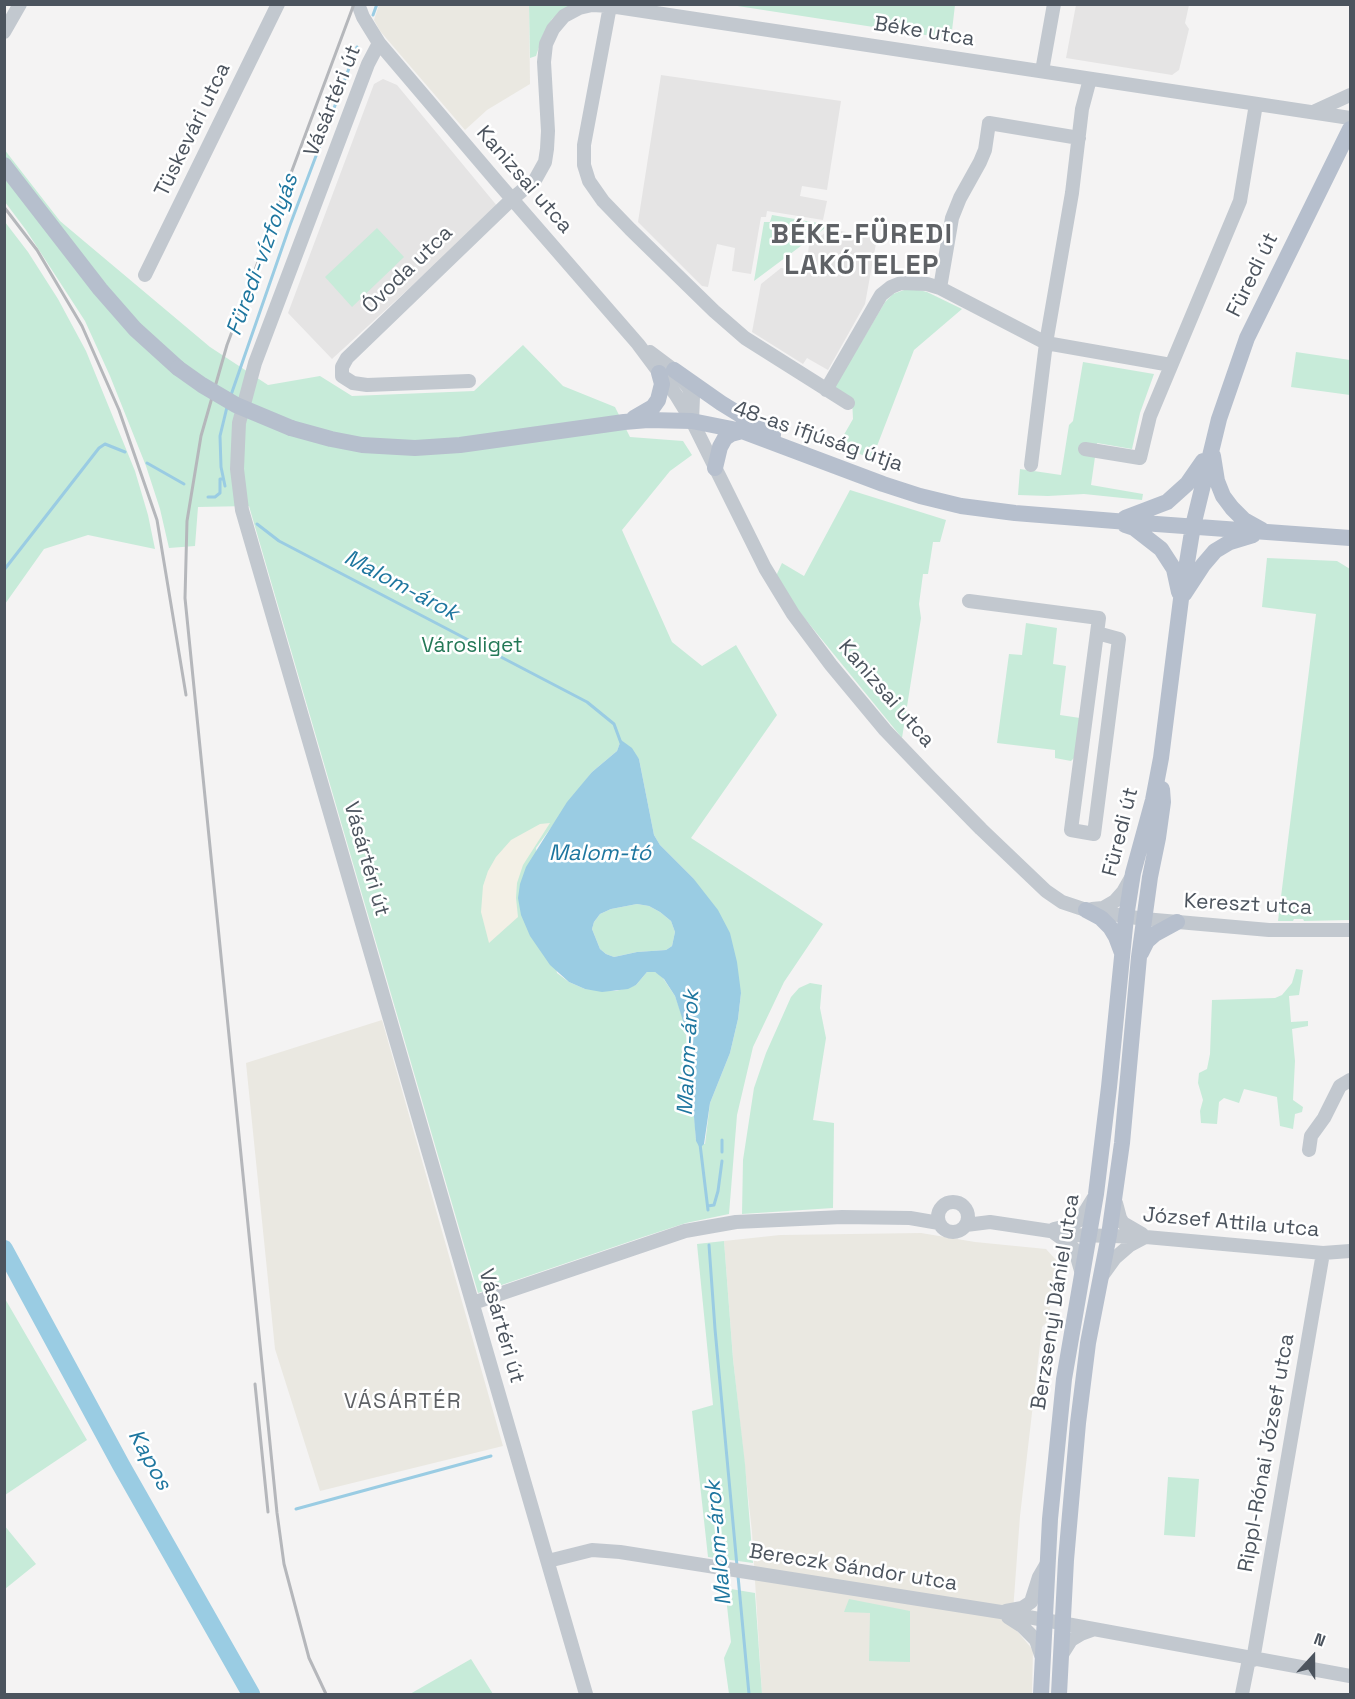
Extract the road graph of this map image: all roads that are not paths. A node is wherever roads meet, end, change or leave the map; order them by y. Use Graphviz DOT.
graph roads {
  1 [pos="20,4"];
  2 [pos="278,4"];
  3 [pos="358,4"];
  4 [pos="1054,4"];
  5 [pos="610,6"];
  6 [pos="4,32"];
  7 [pos="379,43"];
  8 [pos="1042,71"];
  9 [pos="1090,79"];
  10 [pos="1350,95"];
  11 [pos="1256,104"];
  12 [pos="1313,112"];
  13 [pos="1350,118"];
  14 [pos="1350,129"];
  15 [pos="1079,138"];
  16 [pos="4,165"];
  17 [pos="512,199"];
  18 [pos="145,275"];
  19 [pos="940,288"];
  20 [pos="1046,343"];
  21 [pos="1171,365"];
  22 [pos="667,371"];
  23 [pos="469,381"];
  24 [pos="826,390"];
  25 [pos="848,403"];
  26 [pos="692,421"];
  27 [pos="624,422"];
  28 [pos="742,431"];
  29 [pos="1211,447"];
  30 [pos="1085,449"];
  31 [pos="819,460"];
  32 [pos="1031,465"];
  33 [pos="715,468"];
  34 [pos="1115,521"];
  35 [pos="1193,526"];
  36 [pos="1266,532"];
  37 [pos="1350,538"];
  38 [pos="1181,599"];
  39 [pos="969,602"];
  40 [pos="1097,633"];
  41 [pos="1161,758"];
  42 [pos="1079,770"];
  43 [pos="1101,772"];
  44 [pos="1133,873"];
  45 [pos="1086,910"];
  46 [pos="1126,917"];
  47 [pos="1144,919"];
  48 [pos="1177,922"];
  49 [pos="1350,930"];
  50 [pos="1122,954"];
  51 [pos="1139,957"];
  52 [pos="1350,1080"];
  53 [pos="1309,1150"];
  54 [pos="1096,1194"];
  55 [pos="1115,1196"];
  56 [pos="939,1218"];
  57 [pos="967,1220"];
  58 [pos="1049,1230"];
  59 [pos="1089,1234"];
  60 [pos="1109,1235"];
  61 [pos="1146,1237"];
  62 [pos="1350,1251"];
  63 [pos="1323,1252"];
  64 [pos="1082,1275"];
  65 [pos="1101,1278"];
  66 [pos="472,1303"];
  67 [pos="548,1561"];
  68 [pos="1047,1563"];
  69 [pos="1001,1612"];
  70 [pos="1045,1621"];
  71 [pos="1063,1624"];
  72 [pos="1092,1630"];
  73 [pos="1061,1656"];
  74 [pos="1042,1658"];
  75 [pos="1251,1659"];
  76 [pos="1350,1676"];
  77 [pos="586,1695"];
  78 [pos="1041,1695"];
  79 [pos="1059,1695"];
  80 [pos="1242,1695"];
  1 -- 6 [label="street"];
  2 -- 18 [label="street, Tüskevári utca"];
  3 -- 7 [label="street, Kanizsai utca"];
  4 -- 8 [label="street"];
  5 -- 8 [label="street, Béke utca"];
  5 -- 17 [label="street, Béke utca"];
  5 -- 24 [label="street, 48-as ifjúság útja"];
  7 -- 17 [label="street, Kanizsai utca"];
  7 -- 66 [label="street, Vásártéri út"];
  8 -- 9 [label="street, Béke utca"];
  9 -- 11 [label="street, Béke utca"];
  9 -- 15 [label="street"];
  10 -- 12 [label="street"];
  11 -- 12 [label="street, Béke utca"];
  11 -- 21 [label="street"];
  12 -- 13 [label="street, Béke utca"];
  14 -- 29 [label="main road, Füredi út"];
  15 -- 19 [label="street"];
  15 -- 20 [label="street"];
  16 -- 27 [label="main road, 48-as ifjúság útja, bridge"];
  17 -- 22 [label="street, Kanizsai utca"];
  17 -- 23 [label="street, Óvoda utca"];
  19 -- 20 [label="street"];
  19 -- 24 [label="street"];
  20 -- 21 [label="street"];
  20 -- 32 [label="street"];
  21 -- 30 [label="street"];
  22 -- 26 [label="street, Kanizsai utca"];
  22 -- 27 [label="main road"];
  22 -- 31 [label="main road"];
  24 -- 25 [label="street, 48-as ifjúság útja"];
  26 -- 27 [label="main road, 48-as ifjúság útja"];
  26 -- 28 [label="main road, 48-as ifjúság útja"];
  26 -- 33 [label="street, Kanizsai utca"];
  28 -- 31 [label="main road, 48-as ifjúság útja"];
  28 -- 33 [label="main road"];
  29 -- 34 [label="main road"];
  29 -- 35 [label="main road, Füredi út"];
  29 -- 36 [label="main road"];
  31 -- 34 [label="main road, 48-as ifjúság útja"];
  33 -- 45 [label="street, Kanizsai utca"];
  34 -- 35 [label="main road, 48-as ifjúság útja"];
  34 -- 38 [label="main road"];
  35 -- 36 [label="main road, 48-as ifjúság útja"];
  35 -- 38 [label="main road, Füredi út"];
  36 -- 37 [label="main road"];
  36 -- 38 [label="main road"];
  38 -- 41 [label="main road, Füredi út"];
  39 -- 40 [label="street"];
  40 -- 42 [label="street"];
  40 -- 43 [label="street"];
  41 -- 44 [label="main road, Füredi út"];
  41 -- 47 [label="main road, Füredi út"];
  42 -- 43 [label="street"];
  42 -- 43 [label="street"];
  44 -- 45 [label="street"];
  44 -- 46 [label="main road, Füredi út"];
  45 -- 46 [label="street, Kanizsai utca"];
  45 -- 50 [label="main road"];
  46 -- 47 [label="street, Kereszt utca"];
  46 -- 50 [label="main road, Berzsenyi Dániel utca"];
  47 -- 48 [label="street, Kereszt utca"];
  47 -- 51 [label="main road, Berzsenyi Dániel utca"];
  48 -- 49 [label="street, Kereszt utca"];
  48 -- 51 [label="main road"];
  50 -- 54 [label="main road, Berzsenyi Dániel utca"];
  51 -- 55 [label="main road, Berzsenyi Dániel utca"];
  52 -- 53 [label="street"];
  54 -- 58 [label="street"];
  54 -- 59 [label="main road, Berzsenyi Dániel utca"];
  55 -- 60 [label="main road, Berzsenyi Dániel utca"];
  55 -- 61 [label="street"];
  56 -- 57 [label="street"];
  56 -- 57 [label="street"];
  56 -- 66 [label="street"];
  57 -- 58 [label="street, József Attila utca"];
  58 -- 59 [label="street, József Attila utca"];
  58 -- 64 [label="street"];
  59 -- 60 [label="street, József Attila utca"];
  59 -- 64 [label="main road, Berzsenyi Dániel utca"];
  60 -- 61 [label="street, József Attila utca"];
  60 -- 65 [label="main road, Berzsenyi Dániel utca"];
  61 -- 63 [label="street, József Attila utca"];
  61 -- 65 [label="street"];
  62 -- 63 [label="street, József Attila utca"];
  63 -- 75 [label="street, Rippl-Rónai József utca"];
  64 -- 68 [label="main road, Berzsenyi Dániel utca"];
  65 -- 71 [label="main road, Berzsenyi Dániel utca"];
  66 -- 67 [label="street, Vásártéri út"];
  67 -- 69 [label="street, Bereczk Sándor utca"];
  67 -- 77 [label="street, Vásártéri út"];
  68 -- 69 [label="street"];
  68 -- 70 [label="main road, Berzsenyi Dániel utca"];
  69 -- 70 [label="street, Bereczk Sándor utca"];
  69 -- 74 [label="street"];
  70 -- 71 [label="street, Bereczk Sándor utca"];
  70 -- 74 [label="main road, Berzsenyi Dániel utca"];
  71 -- 72 [label="street, Bereczk Sándor utca"];
  71 -- 73 [label="main road, Berzsenyi Dániel utca"];
  72 -- 73 [label="street"];
  72 -- 75 [label="street, Bereczk Sándor utca"];
  73 -- 79 [label="main road, Berzsenyi Dániel utca"];
  74 -- 78 [label="main road, Berzsenyi Dániel utca"];
  75 -- 76 [label="street, Bereczk Sándor utca"];
  75 -- 80 [label="street, Rippl-Rónai József utca"];
}
